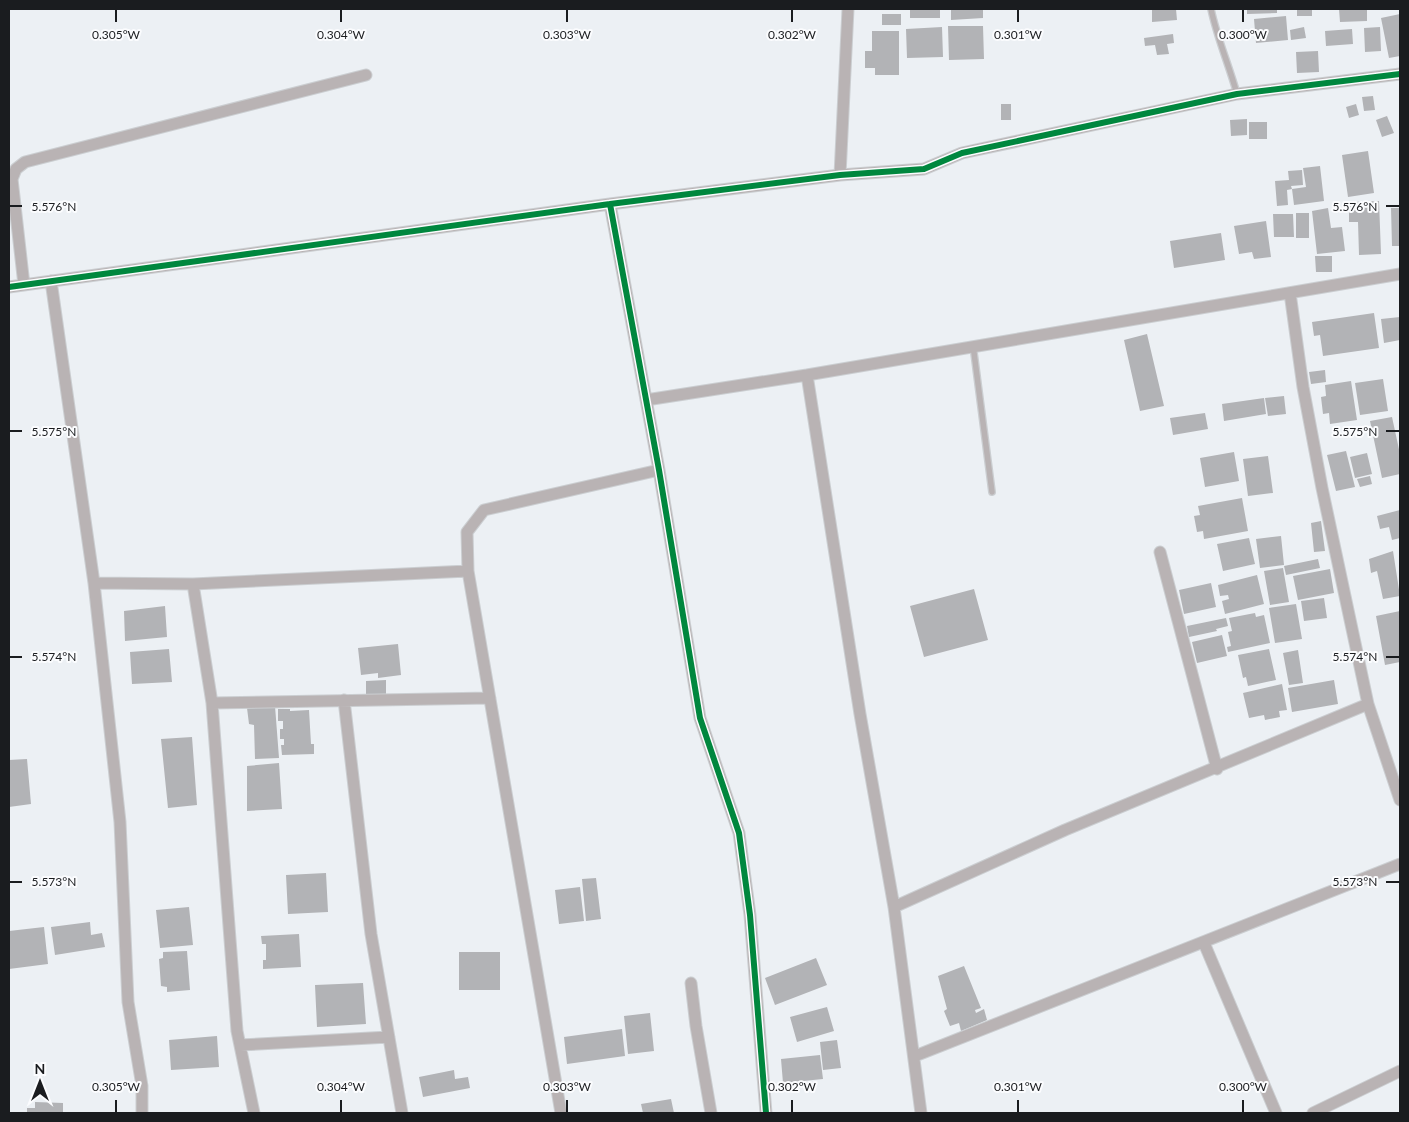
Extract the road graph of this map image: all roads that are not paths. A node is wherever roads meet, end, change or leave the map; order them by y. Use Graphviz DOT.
graph roads {
  1 [pos="848,9"];
  2 [pos="1211,9"];
  3 [pos="366,74"];
  4 [pos="1400,74"];
  5 [pos="1237,94"];
  6 [pos="12,166"];
  7 [pos="840,175"];
  8 [pos="610,204"];
  9 [pos="1400,274"];
  10 [pos="51,282"];
  11 [pos="24,285"];
  12 [pos="9,287"];
  13 [pos="1290,293"];
  14 [pos="973,345"];
  15 [pos="807,375"];
  16 [pos="646,400"];
  17 [pos="659,470"];
  18 [pos="992,492"];
  19 [pos="1160,552"];
  20 [pos="468,571"];
  21 [pos="94,583"];
  22 [pos="193,584"];
  23 [pos="490,698"];
  24 [pos="344,700"];
  25 [pos="212,703"];
  26 [pos="1368,704"];
  27 [pos="1217,769"];
  28 [pos="1400,800"];
  29 [pos="1400,864"];
  30 [pos="894,907"];
  31 [pos="1204,943"];
  32 [pos="692,983"];
  33 [pos="389,1037"];
  34 [pos="240,1045"];
  35 [pos="915,1056"];
  36 [pos="1400,1071"];
  37 [pos="142,1113"];
  38 [pos="254,1113"];
  39 [pos="402,1113"];
  40 [pos="561,1113"];
  41 [pos="711,1113"];
  42 [pos="766,1113"];
  43 [pos="921,1113"];
  44 [pos="1276,1113"];
  45 [pos="1313,1113"];
  1 -- 7 [label="street"];
  2 -- 5 [label="lane"];
  3 -- 6 [label="street"];
  4 -- 5 [label="street"];
  5 -- 7 [label="street"];
  6 -- 11 [label="street"];
  7 -- 8 [label="street"];
  8 -- 10 [label="street"];
  8 -- 16 [label="street"];
  9 -- 13 [label="street"];
  10 -- 11 [label="street"];
  10 -- 21 [label="street"];
  11 -- 12 [label="street"];
  13 -- 14 [label="street"];
  13 -- 26 [label="street"];
  14 -- 15 [label="street"];
  14 -- 18 [label="lane"];
  15 -- 16 [label="street"];
  15 -- 30 [label="street"];
  16 -- 17 [label="street"];
  17 -- 20 [label="street"];
  17 -- 42 [label="street"];
  19 -- 27 [label="street"];
  20 -- 22 [label="street"];
  20 -- 23 [label="street"];
  21 -- 22 [label="street"];
  21 -- 37 [label="street"];
  22 -- 25 [label="street"];
  23 -- 24 [label="street"];
  23 -- 40 [label="street"];
  24 -- 25 [label="street"];
  24 -- 33 [label="street"];
  25 -- 34 [label="street"];
  26 -- 27 [label="street"];
  26 -- 28 [label="street"];
  27 -- 30 [label="street"];
  29 -- 31 [label="street"];
  30 -- 35 [label="street"];
  31 -- 35 [label="street"];
  31 -- 44 [label="street"];
  32 -- 41 [label="street"];
  33 -- 34 [label="street"];
  33 -- 39 [label="street"];
  34 -- 38 [label="street"];
  35 -- 43 [label="street"];
  36 -- 45 [label="street"];
}
